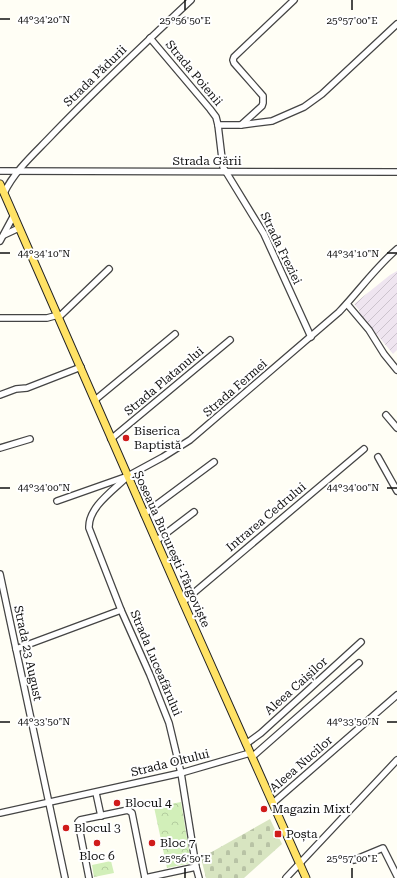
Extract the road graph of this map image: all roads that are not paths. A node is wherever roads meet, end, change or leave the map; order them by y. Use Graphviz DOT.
graph roads {
  1 [pos="191,0"];
  2 [pos="294,0"];
  3 [pos="397,24"];
  4 [pos="150,38"];
  5 [pos="241,124"];
  6 [pos="218,125"];
  7 [pos="0,171"];
  8 [pos="18,171"];
  9 [pos="225,172"];
  10 [pos="397,172"];
  11 [pos="0,184"];
  12 [pos="4,193"];
  13 [pos="14,215"];
  14 [pos="20,228"];
  15 [pos="3,236"];
  16 [pos="0,241"];
  17 [pos="397,249"];
  18 [pos="109,269"];
  19 [pos="347,304"];
  20 [pos="59,316"];
  21 [pos="0,318"];
  22 [pos="175,334"];
  23 [pos="311,337"];
  24 [pos="230,340"];
  25 [pos="81,367"];
  26 [pos="397,370"];
  27 [pos="0,395"];
  28 [pos="95,400"];
  29 [pos="386,415"];
  30 [pos="397,428"];
  31 [pos="112,439"];
  32 [pos="30,440"];
  33 [pos="0,448"];
  34 [pos="364,449"];
  35 [pos="378,457"];
  36 [pos="214,462"];
  37 [pos="128,476"];
  38 [pos="397,491"];
  39 [pos="56,501"];
  40 [pos="194,512"];
  41 [pos="144,514"];
  42 [pos="156,541"];
  43 [pos="0,574"];
  44 [pos="182,602"];
  45 [pos="121,610"];
  46 [pos="361,642"];
  47 [pos="16,649"];
  48 [pos="359,663"];
  49 [pos="397,695"];
  50 [pos="246,744"];
  51 [pos="251,755"];
  52 [pos="397,760"];
  53 [pos="181,773"];
  54 [pos="96,793"];
  55 [pos="49,803"];
  56 [pos="273,803"];
  57 [pos="0,813"];
  58 [pos="101,816"];
  59 [pos="354,860"];
  60 [pos="300,863"];
  61 [pos="196,867"];
  62 [pos="174,871"];
  63 [pos="397,876"];
  64 [pos="65,878"];
  65 [pos="89,878"];
  66 [pos="145,878"];
  67 [pos="168,878"];
  68 [pos="199,878"];
  69 [pos="286,878"];
  70 [pos="306,878"];
  1 -- 4 [label="street, Strada Pădurii"];
  2 -- 5 [label="street"];
  3 -- 5 [label="street"];
  4 -- 6 [label="street, Strada Poienii"];
  4 -- 8 [label="street, Strada Pădurii"];
  5 -- 6 [label="street"];
  6 -- 9 [label="street, Strada Poienii"];
  7 -- 8 [label="street, Strada Gării"];
  8 -- 9 [label="street, Strada Gării"];
  8 -- 12 [label="street, Strada Pădurii"];
  9 -- 10 [label="street, Strada Gării"];
  9 -- 23 [label="street, Strada Freziei"];
  11 -- 12 [label="main road, Șoseaua București-Târgoviște"];
  12 -- 13 [label="main road, Șoseaua București-Târgoviște"];
  13 -- 14 [label="main road, Șoseaua București-Târgoviște"];
  13 -- 15 [label="street"];
  14 -- 15 [label="street"];
  14 -- 20 [label="main road, Șoseaua București-Târgoviște"];
  15 -- 16 [label="street"];
  17 -- 19 [label="street, Strada Fermei"];
  18 -- 20 [label="street"];
  19 -- 23 [label="street, Strada Fermei"];
  19 -- 26 [label="street"];
  20 -- 21 [label="street"];
  20 -- 25 [label="main road, Șoseaua București-Târgoviște"];
  22 -- 28 [label="street"];
  23 -- 37 [label="street, Strada Fermei"];
  24 -- 31 [label="street, Strada Platanului"];
  25 -- 27 [label="street"];
  25 -- 28 [label="main road, Șoseaua București-Târgoviște"];
  28 -- 31 [label="main road, Șoseaua București-Târgoviște"];
  29 -- 30 [label="street"];
  31 -- 37 [label="main road, Șoseaua București-Târgoviște"];
  32 -- 33 [label="street"];
  34 -- 44 [label="street, Intrarea Cedrului"];
  35 -- 38 [label="street"];
  36 -- 41 [label="street"];
  37 -- 39 [label="street"];
  37 -- 41 [label="main road, Șoseaua București-Târgoviște"];
  37 -- 45 [label="street, Strada Luceafărului"];
  40 -- 42 [label="street"];
  41 -- 42 [label="main road, Șoseaua București-Târgoviște"];
  42 -- 44 [label="main road, Șoseaua București-Târgoviște"];
  43 -- 47 [label="street, Strada 23 August"];
  44 -- 50 [label="main road, Șoseaua București-Târgoviște"];
  45 -- 47 [label="street"];
  45 -- 53 [label="street, Strada Luceafărului"];
  46 -- 50 [label="street, Aleea Caișilor"];
  47 -- 55 [label="street, Strada 23 August"];
  48 -- 51 [label="street"];
  49 -- 56 [label="street, Aleea Nucilor"];
  50 -- 51 [label="main road, Șoseaua București-Târgoviște"];
  51 -- 53 [label="street, Strada Oltului"];
  51 -- 56 [label="main road, Șoseaua București-Târgoviște"];
  52 -- 60 [label="street"];
  53 -- 54 [label="street, Strada Oltului"];
  53 -- 61 [label="street, Strada Luceafărului"];
  54 -- 55 [label="street, Strada Oltului"];
  54 -- 58 [label="street"];
  55 -- 57 [label="street, Strada Oltului"];
  55 -- 64 [label="street, Strada 23 August"];
  56 -- 60 [label="main road, Șoseaua București-Târgoviște"];
  58 -- 65 [label="street"];
  58 -- 66 [label="street"];
  59 -- 63 [label="street"];
  60 -- 69 [label="street"];
  60 -- 70 [label="main road, Șoseaua București-Târgoviște"];
  61 -- 62 [label="street"];
  61 -- 68 [label="street, Strada Luceafărului"];
  62 -- 66 [label="street"];
  62 -- 67 [label="street"];
}
